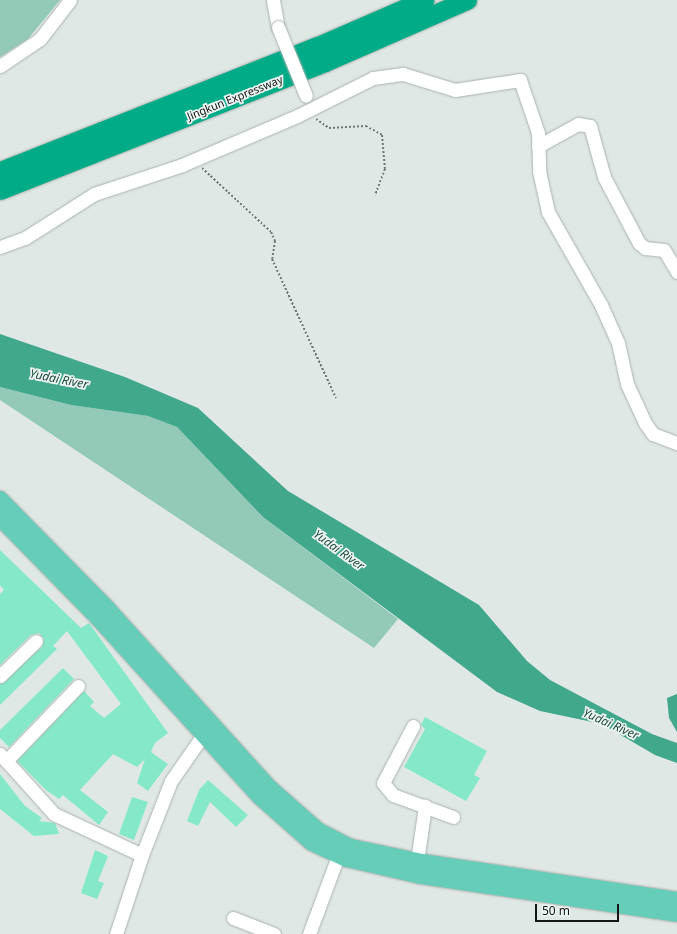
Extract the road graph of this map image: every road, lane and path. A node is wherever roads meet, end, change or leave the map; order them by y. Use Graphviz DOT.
graph roads {
  1 [pos="70,0"];
  2 [pos="273,0"];
  3 [pos="424,0"];
  4 [pos="467,0"];
  5 [pos="0,66"];
  6 [pos="311,109"];
  7 [pos="538,146"];
  8 [pos="193,158"];
  9 [pos="0,171"];
  10 [pos="0,190"];
  11 [pos="375,196"];
  12 [pos="0,247"];
  13 [pos="677,272"];
  14 [pos="336,398"];
  15 [pos="677,443"];
  16 [pos="0,499"];
  17 [pos="2,524"];
  18 [pos="36,641"];
  19 [pos="0,676"];
  20 [pos="78,686"];
  21 [pos="413,726"];
  22 [pos="203,735"];
  23 [pos="3,758"];
  24 [pos="425,806"];
  25 [pos="453,817"];
  26 [pos="142,855"];
  27 [pos="338,856"];
  28 [pos="417,861"];
  29 [pos="677,900"];
  30 [pos="677,914"];
  31 [pos="233,918"];
  32 [pos="116,934"];
  33 [pos="274,934"];
  34 [pos="309,934"];
  1 -- 5 [label="street"];
  2 -- 6 [label="street, bridge"];
  3 -- 9 [label="highway, Jingkun Expressway"];
  4 -- 10 [label="highway, Jingkun Expressway"];
  6 -- 7 [label="street"];
  6 -- 8 [label="street"];
  6 -- 11 [label="path"];
  7 -- 13 [label="street"];
  7 -- 15 [label="street"];
  8 -- 12 [label="street"];
  8 -- 14 [label="path"];
  16 -- 28 [label="main road"];
  17 -- 22 [label="main road"];
  18 -- 19 [label="street"];
  20 -- 23 [label="street"];
  21 -- 24 [label="street"];
  22 -- 26 [label="street"];
  22 -- 27 [label="main road"];
  23 -- 26 [label="street"];
  24 -- 25 [label="street"];
  24 -- 28 [label="street"];
  26 -- 32 [label="street"];
  27 -- 30 [label="main road"];
  27 -- 34 [label="street"];
  28 -- 29 [label="main road"];
  31 -- 33 [label="street"];
}
